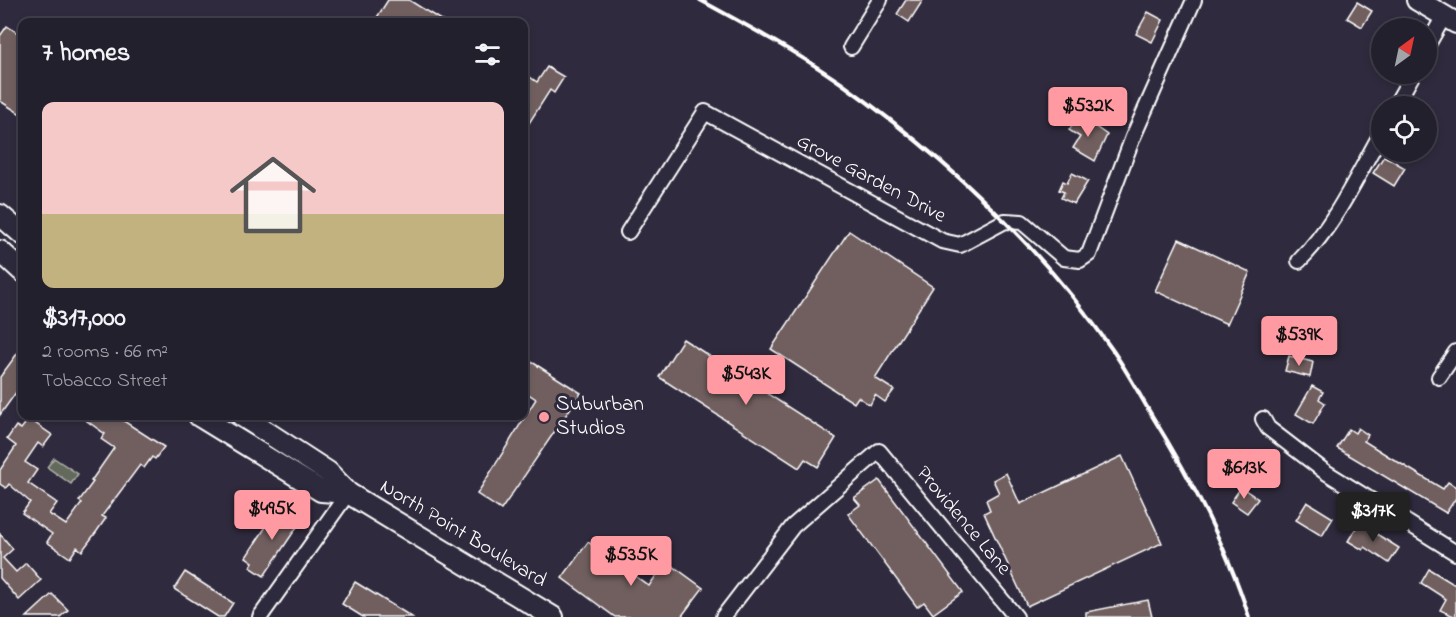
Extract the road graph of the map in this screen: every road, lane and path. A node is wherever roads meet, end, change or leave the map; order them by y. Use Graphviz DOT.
graph roads {
  1 [pos="880,0"];
  2 [pos="1194,0"];
  3 [pos="1416,0"];
  4 [pos="1450,20"];
  5 [pos="1437,35"];
  6 [pos="851,47"];
  7 [pos="1371,152"];
  8 [pos="0,215"];
  9 [pos="18,231"];
  10 [pos="628,232"];
  11 [pos="0,251"];
  12 [pos="1299,261"];
  13 [pos="18,267"];
  14 [pos="1456,352"];
  15 [pos="1439,377"];
  16 [pos="1263,419"];
  17 [pos="206,420"];
  18 [pos="248,420"];
  19 [pos="348,493"];
  20 [pos="1456,554"];
  21 [pos="260,617"];
  22 [pos="553,617"];
  23 [pos="723,617"];
  24 [pos="1016,617"];
  1 -- 6 [label="street"];
  2 -- 10 [label="street, Grove Garden Drive"];
  3 -- 4 [label="main road"];
  4 -- 5 [label="street"];
  7 -- 12 [label="street"];
  8 -- 9 [label="main road"];
  11 -- 13 [label="main road"];
  14 -- 15 [label="street"];
  16 -- 20 [label="street"];
  17 -- 19 [label="main road, North Point Boulevard"];
  18 -- 19 [label="main road, North Point Boulevard"];
  19 -- 21 [label="street"];
  19 -- 22 [label="main road, North Point Boulevard"];
  23 -- 24 [label="street, Providence Lane"];
}
